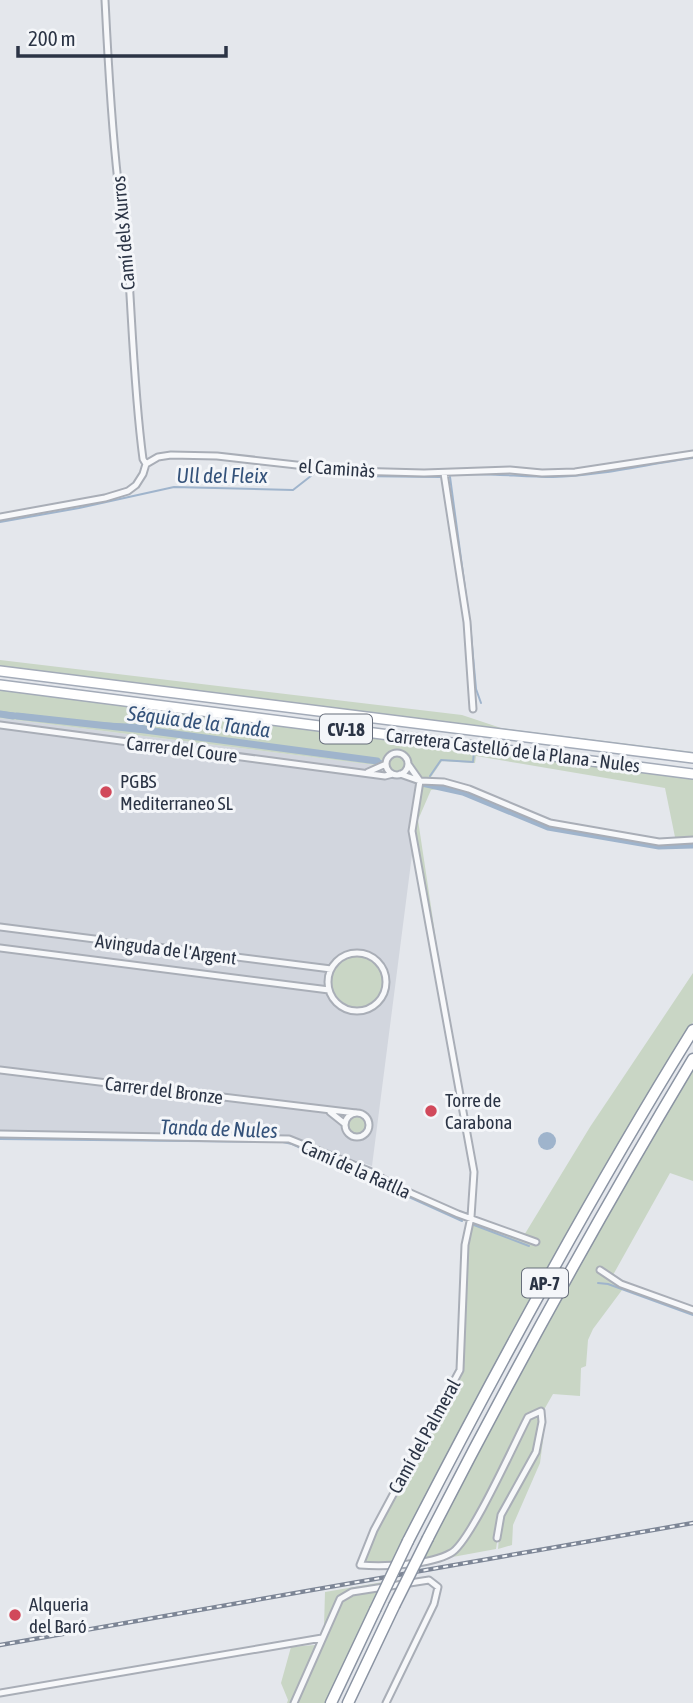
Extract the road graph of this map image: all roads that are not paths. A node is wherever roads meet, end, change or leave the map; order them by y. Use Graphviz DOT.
graph roads {
  1 [pos="105,0"];
  2 [pos="693,454"];
  3 [pos="146,464"];
  4 [pos="444,473"];
  5 [pos="0,517"];
  6 [pos="0,671"];
  7 [pos="0,685"];
  8 [pos="473,709"];
  9 [pos="0,725"];
  10 [pos="693,758"];
  11 [pos="407,763"];
  12 [pos="386,764"];
  13 [pos="365,772"];
  14 [pos="393,774"];
  15 [pos="400,774"];
  16 [pos="693,774"];
  17 [pos="420,780"];
  18 [pos="693,839"];
  19 [pos="0,927"];
  20 [pos="0,948"];
  21 [pos="331,969"];
  22 [pos="329,990"];
  23 [pos="693,1030"];
  24 [pos="693,1059"];
  25 [pos="0,1070"];
  26 [pos="327,1111"];
  27 [pos="356,1113"];
  28 [pos="345,1124"];
  29 [pos="0,1134"];
  30 [pos="470,1219"];
  31 [pos="536,1242"];
  32 [pos="600,1270"];
  33 [pos="693,1310"];
  34 [pos="497,1538"];
  35 [pos="322,1638"];
  36 [pos="0,1693"];
  37 [pos="294,1703"];
  38 [pos="331,1703"];
  39 [pos="348,1703"];
  40 [pos="386,1703"];
  1 -- 3 [label="street, Camí dels Xurros"];
  2 -- 4 [label="street, el Caminàs"];
  3 -- 4 [label="street, el Caminàs"];
  3 -- 5 [label="street"];
  4 -- 8 [label="street"];
  6 -- 10 [label="main road, Carretera Castelló de la Plana - Nules / CV-18"];
  7 -- 16 [label="main road, Carretera Castelló de la Plana - Nules / CV-18"];
  9 -- 13 [label="street, Carrer del Coure"];
  11 -- 12 [label="street"];
  11 -- 15 [label="street"];
  11 -- 17 [label="street"];
  12 -- 13 [label="street, Carrer del Coure"];
  12 -- 14 [label="street"];
  13 -- 14 [label="street, Carrer del Coure"];
  14 -- 15 [label="street"];
  15 -- 17 [label="street"];
  17 -- 18 [label="street"];
  17 -- 30 [label="street, Camí del Palmeral"];
  19 -- 21 [label="street, Avinguda de l'Argent"];
  20 -- 22 [label="street, Avinguda de l'Argent"];
  21 -- 22 [label="street"];
  21 -- 22 [label="street"];
  23 -- 38 [label="highway, AP-7, bridge"];
  24 -- 39 [label="highway, AP-7, bridge"];
  25 -- 26 [label="street, Carrer del Bronze"];
  26 -- 27 [label="street, Carrer del Bronze"];
  26 -- 28 [label="street, Carrer del Bronze"];
  27 -- 28 [label="street"];
  27 -- 28 [label="street"];
  29 -- 30 [label="street, Camí de la Ratlla"];
  30 -- 31 [label="street, Camí de la Ratlla"];
  30 -- 34 [label="street, Camí del Palmeral"];
  32 -- 33 [label="street"];
  35 -- 36 [label="street"];
  35 -- 37 [label="street"];
  35 -- 40 [label="street"];
}
